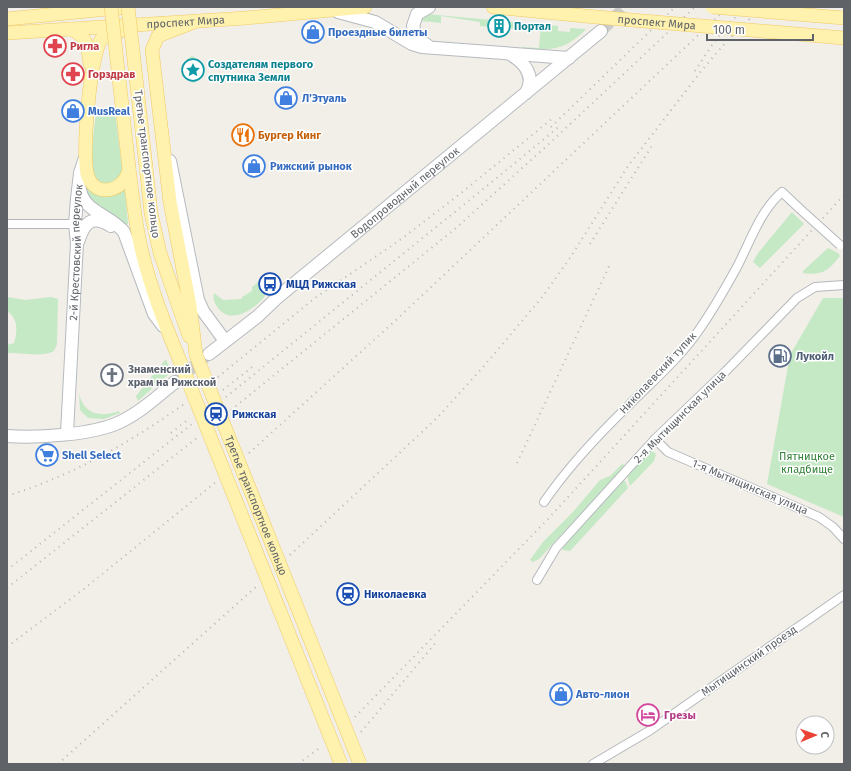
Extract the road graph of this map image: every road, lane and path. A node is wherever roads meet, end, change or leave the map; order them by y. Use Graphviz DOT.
graph roads {
  1 [pos="78,7"];
  2 [pos="111,7"];
  3 [pos="127,7"];
  4 [pos="365,7"];
  5 [pos="429,7"];
  6 [pos="493,7"];
  7 [pos="712,7"];
  8 [pos="321,11"];
  9 [pos="64,13"];
  10 [pos="844,18"];
  11 [pos="7,19"];
  12 [pos="197,21"];
  13 [pos="136,25"];
  14 [pos="70,29"];
  15 [pos="601,31"];
  16 [pos="7,33"];
  17 [pos="844,38"];
  18 [pos="440,48"];
  19 [pos="508,53"];
  20 [pos="568,58"];
  21 [pos="91,73"];
  22 [pos="525,94"];
  23 [pos="161,134"];
  24 [pos="86,151"];
  25 [pos="129,168"];
  26 [pos="79,183"];
  27 [pos="7,224"];
  28 [pos="75,224"];
  29 [pos="77,244"];
  30 [pos="842,247"];
  31 [pos="133,258"];
  32 [pos="844,285"];
  33 [pos="169,334"];
  34 [pos="225,341"];
  35 [pos="202,355"];
  36 [pos="175,382"];
  37 [pos="67,433"];
  38 [pos="7,436"];
  39 [pos="654,439"];
  40 [pos="544,502"];
  41 [pos="844,539"];
  42 [pos="537,580"];
  43 [pos="844,595"];
  44 [pos="341,764"];
  45 [pos="360,764"];
  46 [pos="593,764"];
  1 -- 9 [label="main road"];
  2 -- 25 [label="main road, Третье транспортное кольцо, bridge"];
  3 -- 9 [label="main road"];
  3 -- 35 [label="main road, Третье транспортное кольцо, bridge"];
  4 -- 8 [label="main road, проспект Мира"];
  5 -- 18 [label="main road"];
  6 -- 17 [label="main road, проспект Мира, bridge"];
  7 -- 10 [label="main road, bridge"];
  8 -- 12 [label="main road, проспект Мира"];
  8 -- 18 [label="main road"];
  9 -- 11 [label="main road"];
  12 -- 13 [label="main road, проспект Мира"];
  12 -- 23 [label="main road"];
  13 -- 14 [label="main road, проспект Мира"];
  13 -- 21 [label="main road, 2-й Крестовский переулок"];
  14 -- 16 [label="main road, проспект Мира"];
  14 -- 21 [label="main road, 2-й Крестовский переулок"];
  15 -- 20 [label="main road, Водопроводный переулок"];
  18 -- 19 [label="main road"];
  19 -- 20 [label="main road"];
  19 -- 22 [label="main road"];
  20 -- 22 [label="main road, Водопроводный переулок"];
  21 -- 24 [label="main road, 2-й Крестовский переулок"];
  22 -- 34 [label="main road, Водопроводный переулок"];
  23 -- 34 [label="main road"];
  23 -- 35 [label="main road"];
  24 -- 25 [label="main road"];
  24 -- 26 [label="main road, 2-й Крестовский переулок"];
  25 -- 33 [label="main road, Третье транспортное кольцо"];
  26 -- 28 [label="main road, 2-й Крестовский переулок"];
  26 -- 31 [label="main road"];
  27 -- 28 [label="street"];
  28 -- 29 [label="main road, 2-й Крестовский переулок"];
  29 -- 31 [label="main road"];
  29 -- 37 [label="main road, 2-й Крестовский переулок"];
  30 -- 40 [label="street, Николаевский тупик, bridge"];
  31 -- 33 [label="main road"];
  32 -- 39 [label="street, 2-я Мытищинская улица"];
  33 -- 44 [label="main road, Третье транспортное кольцо, bridge"];
  34 -- 35 [label="main road, Водопроводный переулок"];
  35 -- 45 [label="main road, Третье транспортное кольцо, bridge"];
  36 -- 37 [label="main road"];
  37 -- 38 [label="main road"];
  39 -- 41 [label="street, 1-я Мытищинская улица"];
  39 -- 42 [label="street, 2-я Мытищинская улица"];
  43 -- 46 [label="street, Мытищинский проезд"];
}
